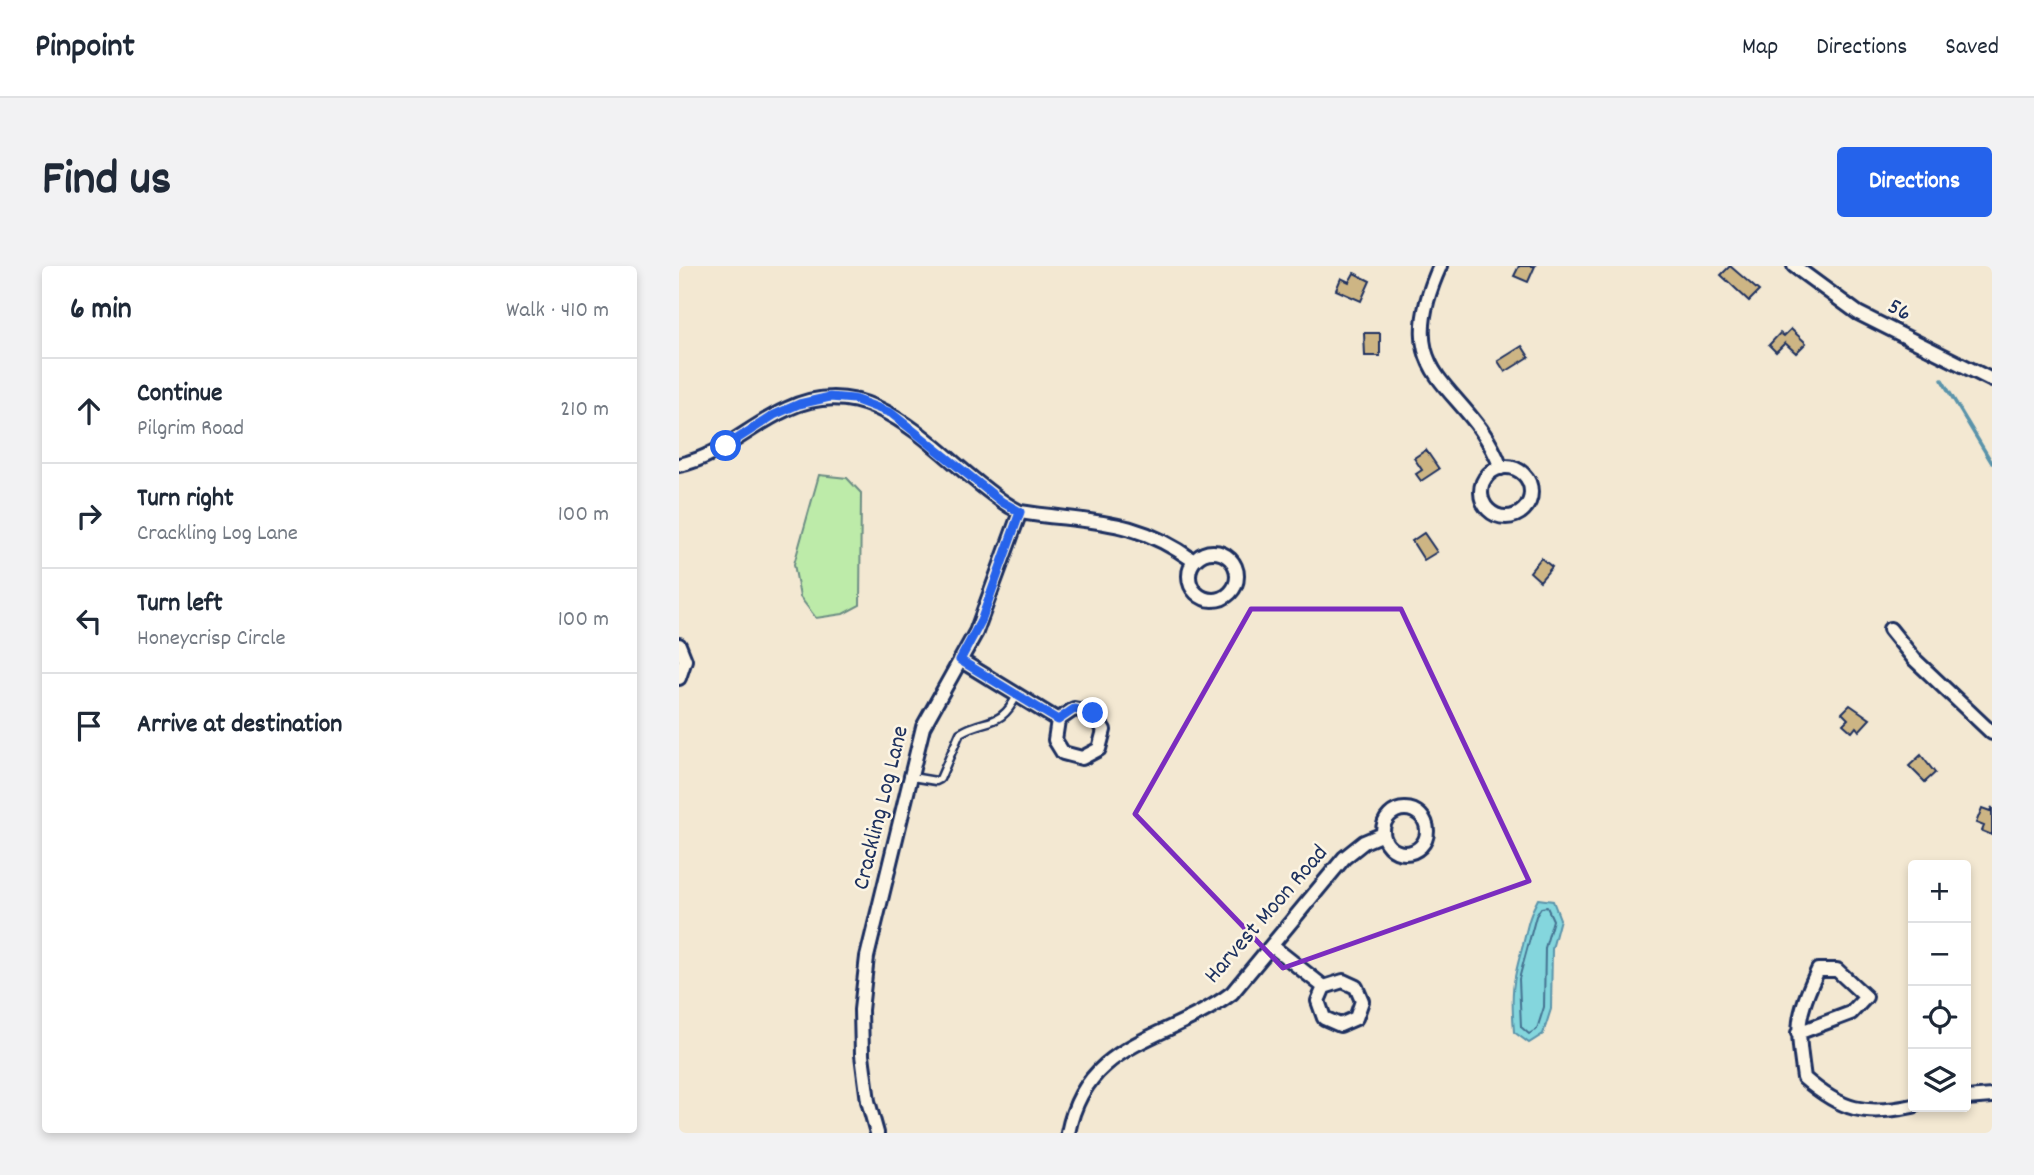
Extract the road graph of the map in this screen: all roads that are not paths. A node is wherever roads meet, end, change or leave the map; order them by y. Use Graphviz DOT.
graph roads {
  1 [pos="1440,266"];
  2 [pos="1794,266"];
  3 [pos="1992,380"];
  4 [pos="679,465"];
  5 [pos="1501,468"];
  6 [pos="1020,512"];
  7 [pos="1194,561"];
  8 [pos="1891,629"];
  9 [pos="679,645"];
  10 [pos="960,660"];
  11 [pos="679,678"];
  12 [pos="1017,695"];
  13 [pos="1058,720"];
  14 [pos="1992,733"];
  15 [pos="910,776"];
  16 [pos="1383,834"];
  17 [pos="1272,946"];
  18 [pos="1324,987"];
  19 [pos="1798,1034"];
  20 [pos="1992,1096"];
  21 [pos="1971,1098"];
  22 [pos="1908,1107"];
  23 [pos="877,1133"];
  24 [pos="1068,1133"];
  1 -- 5 [label="street"];
  2 -- 3 [label="street, 56"];
  4 -- 6 [label="street"];
  5 -- 5 [label="street"];
  6 -- 7 [label="street"];
  6 -- 10 [label="street, Crackling Log Lane"];
  8 -- 14 [label="street"];
  9 -- 11 [label="street"];
  10 -- 12 [label="street"];
  10 -- 15 [label="street, Crackling Log Lane"];
  12 -- 13 [label="street"];
  12 -- 15 [label="lane"];
  13 -- 13 [label="street"];
  15 -- 23 [label="street, Crackling Log Lane"];
  16 -- 17 [label="street, Harvest Moon Road"];
  17 -- 18 [label="street"];
  17 -- 24 [label="street, Harvest Moon Road"];
  19 -- 19 [label="street"];
  19 -- 22 [label="street"];
  20 -- 21 [label="street"];
}
